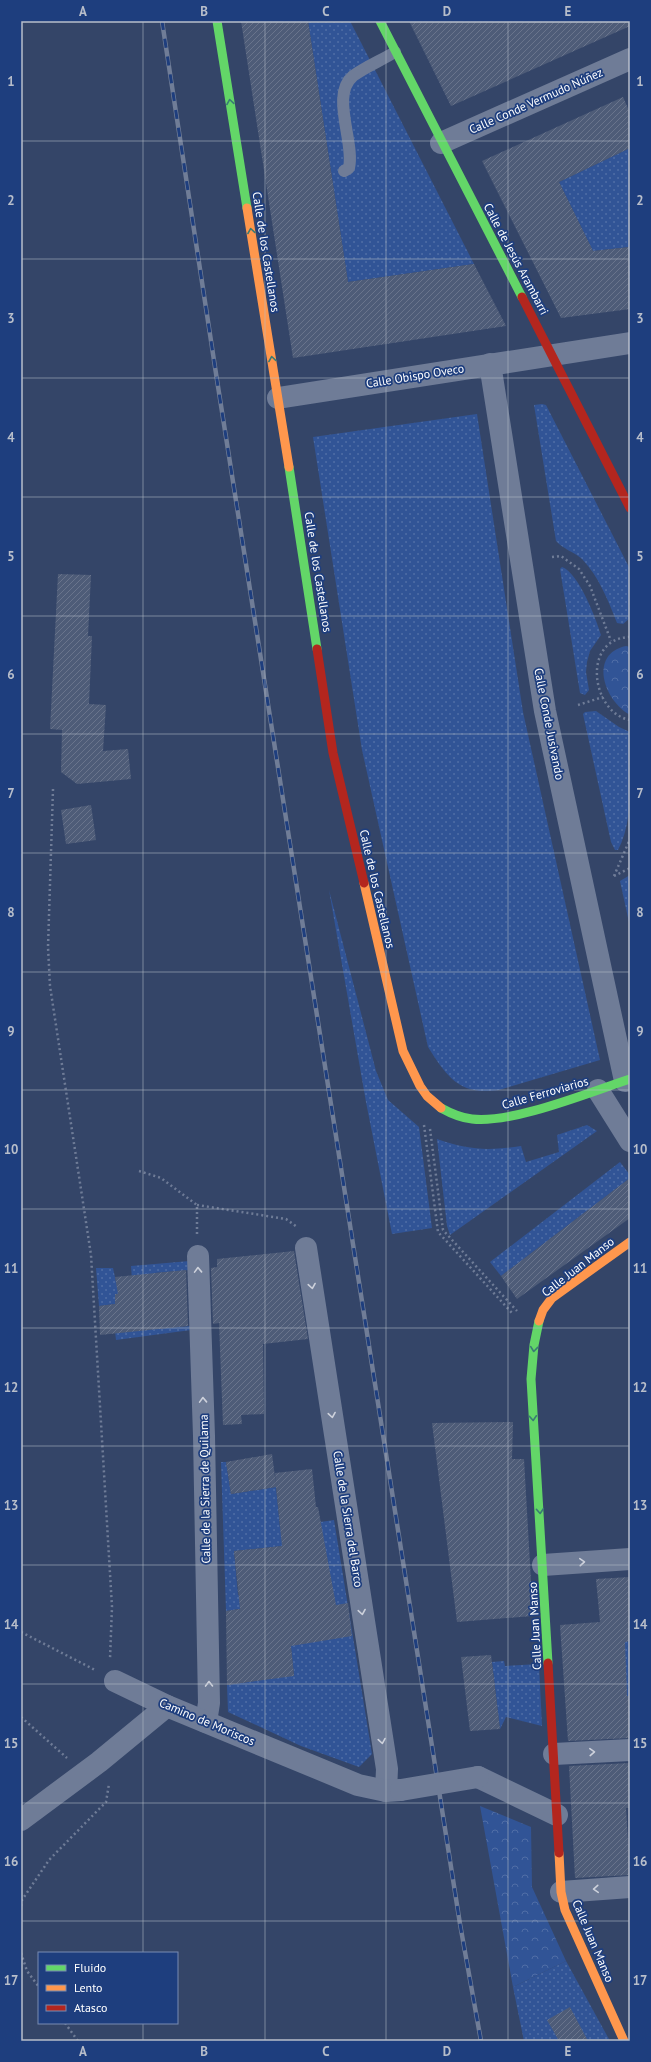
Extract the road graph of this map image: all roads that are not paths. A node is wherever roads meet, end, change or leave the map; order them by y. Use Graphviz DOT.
graph roads {
  1 [pos="217,21"];
  2 [pos="380,21"];
  3 [pos="395,52"];
  4 [pos="630,59"];
  5 [pos="441,143"];
  6 [pos="344,171"];
  7 [pos="630,343"];
  8 [pos="552,355"];
  9 [pos="490,364"];
  10 [pos="278,398"];
  11 [pos="630,508"];
  12 [pos="628,1080"];
  13 [pos="598,1090"];
  14 [pos="443,1110"];
  15 [pos="630,1141"];
  16 [pos="630,1242"];
  17 [pos="306,1248"];
  18 [pos="198,1256"];
  19 [pos="630,1559"];
  20 [pos="543,1565"];
  21 [pos="112,1679"];
  22 [pos="167,1706"];
  23 [pos="206,1722"];
  24 [pos="630,1750"];
  25 [pos="554,1754"];
  26 [pos="394,1791"];
  27 [pos="557,1815"];
  28 [pos="21,1820"];
  29 [pos="630,1887"];
  30 [pos="561,1892"];
  31 [pos="624,2041"];
  10 -- 1 [label="street, Calle de los Castellanos, one-way"];
  2 -- 3 [label="street, Calle de Jesús Arambarri"];
  3 -- 5 [label="street, Calle de Jesús Arambarri"];
  3 -- 6 [label="lane"];
  4 -- 5 [label="street, Calle Conde Vermudo Núñez"];
  5 -- 8 [label="street, Calle de Jesús Arambarri"];
  7 -- 8 [label="street, Calle Obispo Oveco"];
  8 -- 9 [label="street, Calle Obispo Oveco"];
  8 -- 11 [label="street, Calle de Jesús Arambarri"];
  9 -- 10 [label="street, Calle Obispo Oveco"];
  9 -- 12 [label="street, Calle Conde Jusivando"];
  10 -- 14 [label="street, Calle de los Castellanos"];
  12 -- 13 [label="street, Calle Ferroviarios"];
  13 -- 14 [label="street, Calle Ferroviarios"];
  13 -- 15 [label="street"];
  16 -- 20 [label="street, Calle Juan Manso, one-way"];
  17 -- 26 [label="street, Calle de la Sierra del Barco, one-way"];
  23 -- 18 [label="street, Calle de la Sierra de Quilama, one-way"];
  20 -- 19 [label="street, one-way"];
  20 -- 25 [label="street, Calle Juan Manso"];
  21 -- 22 [label="street, Camino de Moriscos"];
  22 -- 23 [label="street, Camino de Moriscos"];
  22 -- 28 [label="street"];
  23 -- 26 [label="street, Camino de Moriscos"];
  25 -- 24 [label="street, one-way"];
  25 -- 27 [label="street, Calle Juan Manso"];
  26 -- 27 [label="street, bridge"];
  27 -- 30 [label="street, Calle Juan Manso"];
  29 -- 30 [label="street, one-way"];
  30 -- 31 [label="street, Calle Juan Manso"];
}
